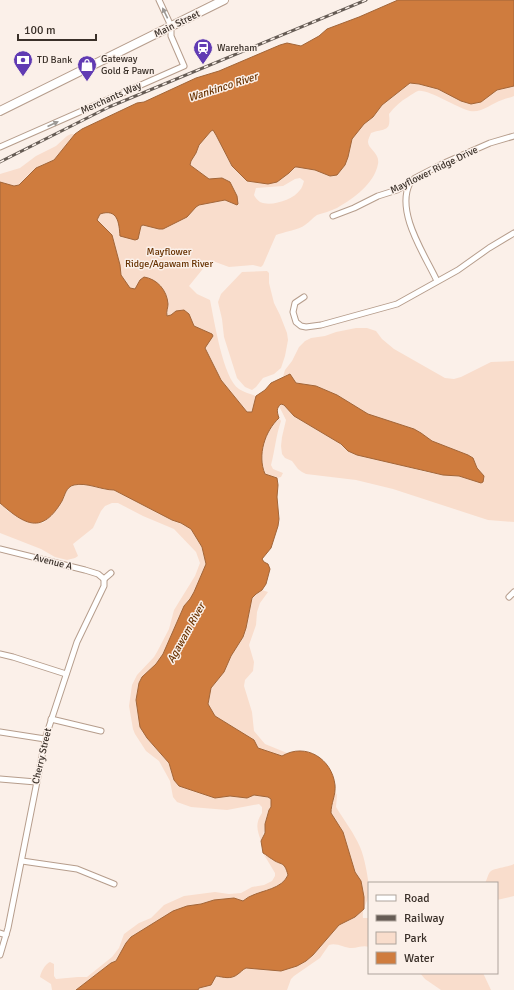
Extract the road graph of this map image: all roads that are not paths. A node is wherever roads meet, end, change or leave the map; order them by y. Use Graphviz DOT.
graph roads {
  1 [pos="159,0"];
  2 [pos="224,0"];
  3 [pos="171,26"];
  4 [pos="0,111"];
  5 [pos="514,136"];
  6 [pos="0,147"];
  7 [pos="411,182"];
  8 [pos="333,216"];
  9 [pos="514,233"];
  10 [pos="437,281"];
  11 [pos="304,297"];
  12 [pos="0,549"];
  13 [pos="111,572"];
  14 [pos="104,579"];
  15 [pos="514,592"];
  16 [pos="509,597"];
  17 [pos="0,654"];
  18 [pos="66,674"];
  19 [pos="51,719"];
  20 [pos="101,731"];
  21 [pos="0,732"];
  22 [pos="45,739"];
  23 [pos="0,778"];
  24 [pos="36,782"];
  25 [pos="22,861"];
  26 [pos="114,884"];
  27 [pos="0,933"];
  28 [pos="6,935"];
  29 [pos="0,955"];
  3 -- 1 [label="street, one-way"];
  2 -- 3 [label="main road, Main Street"];
  3 -- 4 [label="main road, Main Street"];
  6 -- 3 [label="street, Merchants Way, one-way"];
  5 -- 7 [label="street, Mayflower Ridge Drive"];
  7 -- 8 [label="street, Mayflower Ridge Drive"];
  7 -- 10 [label="street"];
  9 -- 10 [label="street"];
  10 -- 11 [label="street"];
  12 -- 14 [label="street, Avenue A"];
  13 -- 14 [label="street"];
  14 -- 18 [label="street, Cherry Street"];
  15 -- 16 [label="street"];
  17 -- 18 [label="street"];
  18 -- 19 [label="street, Cherry Street"];
  19 -- 20 [label="street"];
  19 -- 22 [label="street, Cherry Street"];
  21 -- 22 [label="street"];
  22 -- 24 [label="street, Cherry Street"];
  23 -- 24 [label="street"];
  24 -- 25 [label="street, Cherry Street"];
  25 -- 26 [label="street"];
  25 -- 28 [label="street, Cherry Street"];
  27 -- 28 [label="street"];
  28 -- 29 [label="street, Cherry Street"];
}
